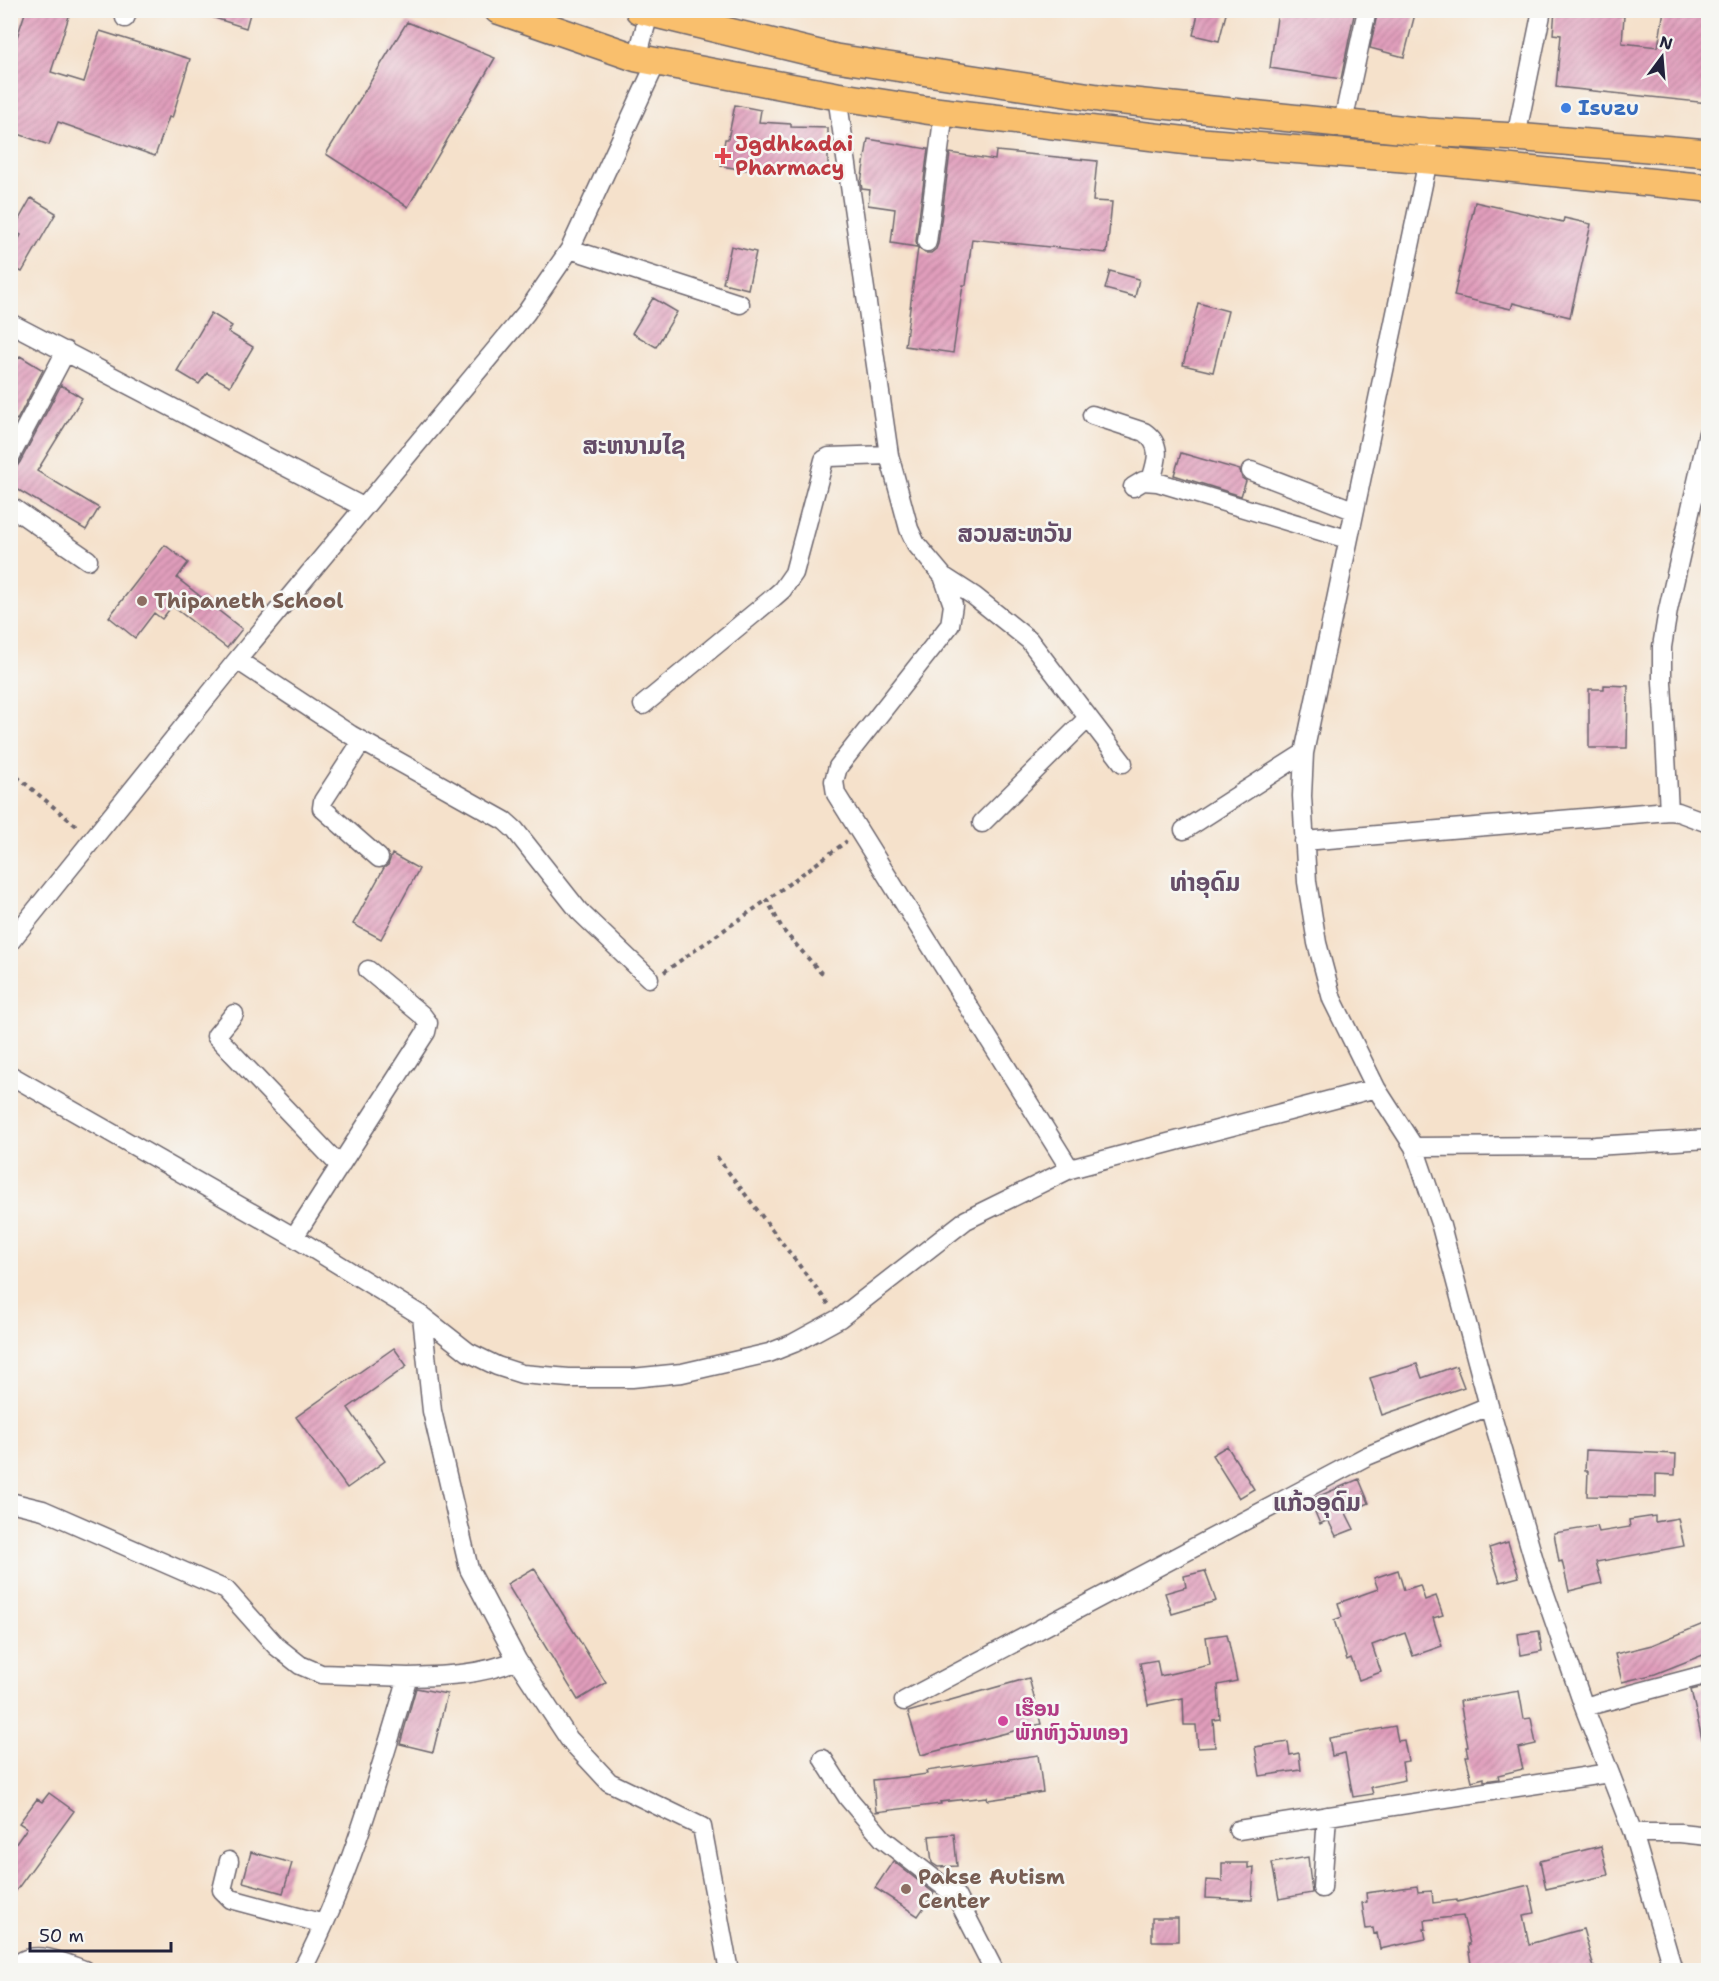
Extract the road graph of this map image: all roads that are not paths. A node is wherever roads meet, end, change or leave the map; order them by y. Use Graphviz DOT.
graph roads {
  1 [pos="498,10"];
  2 [pos="1367,10"];
  3 [pos="1542,10"];
  4 [pos="646,12"];
  5 [pos="647,60"];
  6 [pos="837,96"];
  7 [pos="944,112"];
  8 [pos="1343,122"];
  9 [pos="1427,132"];
  10 [pos="1516,137"];
  11 [pos="1708,153"];
  12 [pos="1428,160"];
  13 [pos="1708,188"];
  14 [pos="927,242"];
  15 [pos="570,249"];
  16 [pos="740,304"];
  17 [pos="10,323"];
  18 [pos="66,351"];
  19 [pos="1092,415"];
  20 [pos="1708,433"];
  21 [pos="889,455"];
  22 [pos="10,457"];
  23 [pos="1251,471"];
  24 [pos="10,506"];
  25 [pos="363,507"];
  26 [pos="1353,510"];
  27 [pos="1347,539"];
  28 [pos="88,560"];
  29 [pos="943,576"];
  30 [pos="237,660"];
  31 [pos="643,705"];
  32 [pos="1088,718"];
  33 [pos="362,741"];
  34 [pos="1304,753"];
  35 [pos="1123,763"];
  36 [pos="1669,812"];
  37 [pos="1708,823"];
  38 [pos="982,824"];
  39 [pos="1184,830"];
  40 [pos="1304,842"];
  41 [pos="379,858"];
  42 [pos="10,942"];
  43 [pos="368,970"];
  44 [pos="649,978"];
  45 [pos="234,1014"];
  46 [pos="10,1075"];
  47 [pos="1376,1088"];
  48 [pos="1708,1138"];
  49 [pos="1414,1147"];
  50 [pos="340,1166"];
  51 [pos="1070,1169"];
  52 [pos="294,1237"];
  53 [pos="422,1316"];
  54 [pos="1489,1406"];
  55 [pos="10,1502"];
  56 [pos="517,1660"];
  57 [pos="1708,1674"];
  58 [pos="408,1677"];
  59 [pos="904,1701"];
  60 [pos="1584,1707"];
  61 [pos="823,1759"];
  62 [pos="1609,1773"];
  63 [pos="1328,1816"];
  64 [pos="1238,1830"];
  65 [pos="1633,1833"];
  66 [pos="1708,1836"];
  67 [pos="229,1861"];
  68 [pos="1322,1888"];
  69 [pos="324,1924"];
  70 [pos="14,1971"];
  71 [pos="84,1971"];
  72 [pos="302,1971"];
  73 [pos="730,1971"];
  74 [pos="994,1971"];
  75 [pos="1673,1971"];
  1 -- 5 [label="highway"];
  2 -- 8 [label="street"];
  3 -- 10 [label="street"];
  4 -- 5 [label="street"];
  4 -- 8 [label="highway"];
  5 -- 6 [label="highway"];
  5 -- 15 [label="street"];
  6 -- 7 [label="highway"];
  6 -- 21 [label="street"];
  7 -- 12 [label="highway"];
  7 -- 14 [label="street"];
  8 -- 9 [label="highway"];
  9 -- 10 [label="highway"];
  9 -- 12 [label="street"];
  10 -- 11 [label="highway"];
  12 -- 13 [label="highway"];
  12 -- 26 [label="street"];
  15 -- 16 [label="street"];
  15 -- 25 [label="street"];
  17 -- 18 [label="street"];
  18 -- 22 [label="street"];
  18 -- 25 [label="street"];
  19 -- 27 [label="street"];
  20 -- 36 [label="street"];
  21 -- 29 [label="street"];
  21 -- 31 [label="street"];
  23 -- 26 [label="street"];
  24 -- 28 [label="street"];
  25 -- 30 [label="street"];
  26 -- 27 [label="street"];
  27 -- 34 [label="street"];
  29 -- 32 [label="street"];
  29 -- 51 [label="street"];
  30 -- 33 [label="street"];
  30 -- 42 [label="street"];
  32 -- 35 [label="street"];
  32 -- 38 [label="street"];
  33 -- 41 [label="street"];
  33 -- 44 [label="street"];
  34 -- 39 [label="street"];
  34 -- 40 [label="street"];
  36 -- 37 [label="street"];
  36 -- 40 [label="street"];
  40 -- 47 [label="street"];
  43 -- 50 [label="street"];
  45 -- 50 [label="street"];
  46 -- 52 [label="street"];
  47 -- 49 [label="street"];
  47 -- 51 [label="street"];
  48 -- 49 [label="street"];
  49 -- 54 [label="street"];
  50 -- 52 [label="street"];
  51 -- 53 [label="street"];
  52 -- 53 [label="street"];
  53 -- 56 [label="street"];
  54 -- 59 [label="street"];
  54 -- 60 [label="street"];
  55 -- 58 [label="street"];
  56 -- 58 [label="street"];
  56 -- 73 [label="street"];
  57 -- 60 [label="street"];
  58 -- 69 [label="street"];
  60 -- 62 [label="street"];
  61 -- 74 [label="street"];
  62 -- 63 [label="street"];
  62 -- 65 [label="street"];
  63 -- 64 [label="street"];
  63 -- 68 [label="street"];
  65 -- 66 [label="street"];
  65 -- 75 [label="street"];
  67 -- 69 [label="street"];
  69 -- 72 [label="street"];
  70 -- 71 [label="street"];
}
